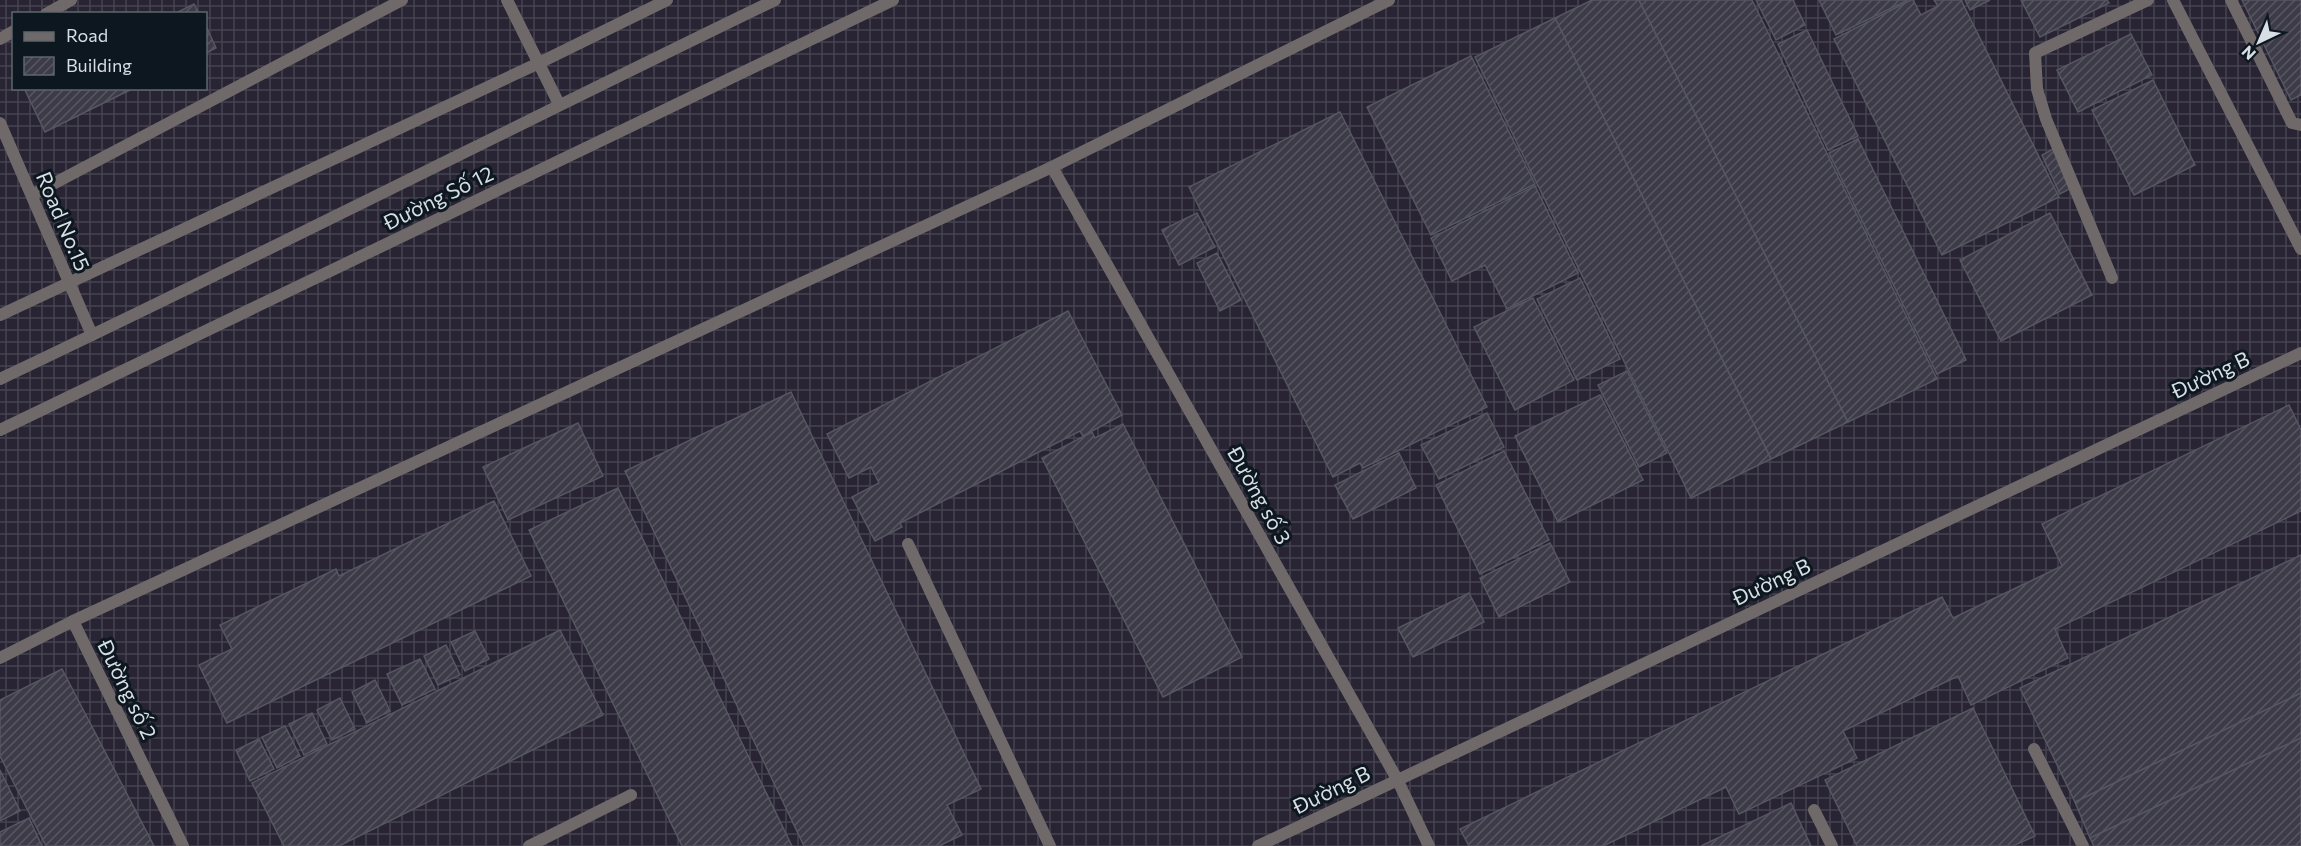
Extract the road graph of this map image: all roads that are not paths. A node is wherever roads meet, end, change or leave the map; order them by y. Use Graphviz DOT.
graph roads {
  1 [pos="71,0"];
  2 [pos="402,0"];
  3 [pos="507,0"];
  4 [pos="667,0"];
  5 [pos="775,0"];
  6 [pos="893,0"];
  7 [pos="1389,0"];
  8 [pos="2148,0"];
  9 [pos="2173,0"];
  10 [pos="2231,0"];
  11 [pos="50,12"];
  12 [pos="539,63"];
  13 [pos="559,104"];
  14 [pos="0,123"];
  15 [pos="2301,125"];
  16 [pos="1052,166"];
  17 [pos="32,195"];
  18 [pos="2301,249"];
  19 [pos="2112,278"];
  20 [pos="69,281"];
  21 [pos="0,315"];
  22 [pos="92,335"];
  23 [pos="2301,353"];
  24 [pos="0,379"];
  25 [pos="0,430"];
  26 [pos="908,544"];
  27 [pos="73,621"];
  28 [pos="0,658"];
  29 [pos="2034,749"];
  30 [pos="1397,779"];
  31 [pos="631,795"];
  32 [pos="1814,810"];
  33 [pos="183,846"];
  34 [pos="529,846"];
  35 [pos="1050,846"];
  36 [pos="1258,846"];
  37 [pos="1429,846"];
  38 [pos="1832,846"];
  39 [pos="2083,846"];
  1 -- 11 [label="street"];
  2 -- 17 [label="street"];
  3 -- 12 [label="street"];
  4 -- 12 [label="street"];
  5 -- 13 [label="street, Đường Số 12"];
  6 -- 25 [label="street, Đường Số 12"];
  7 -- 16 [label="street"];
  8 -- 19 [label="street"];
  9 -- 18 [label="street"];
  10 -- 15 [label="street"];
  12 -- 13 [label="street"];
  12 -- 20 [label="street"];
  13 -- 22 [label="street, Đường Số 12"];
  14 -- 17 [label="street, Road No.15"];
  16 -- 27 [label="street"];
  16 -- 30 [label="street, Đường số 3"];
  17 -- 20 [label="street, Road No.15"];
  20 -- 21 [label="street"];
  20 -- 22 [label="street, Road No.15"];
  22 -- 24 [label="street, Đường Số 12"];
  23 -- 30 [label="street, Đường B"];
  26 -- 35 [label="street"];
  27 -- 28 [label="street"];
  27 -- 33 [label="street, Đường số 2"];
  29 -- 39 [label="street"];
  30 -- 36 [label="street, Đường B"];
  30 -- 37 [label="street, Đường số 3"];
  31 -- 34 [label="street"];
  32 -- 38 [label="street"];
}
